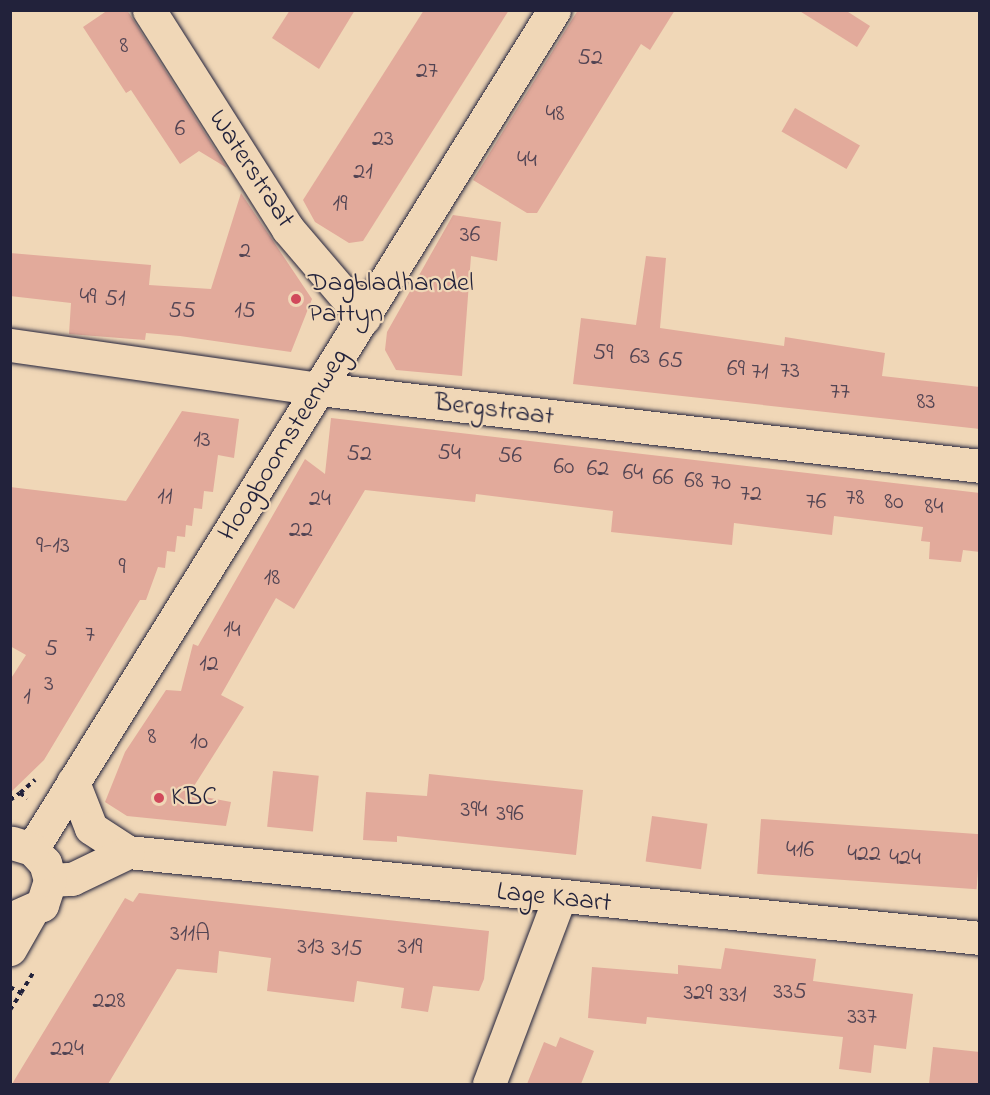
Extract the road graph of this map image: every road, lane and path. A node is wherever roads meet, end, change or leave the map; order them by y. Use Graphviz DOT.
graph roads {
  1 [pos="149,10"];
  2 [pos="554,10"];
  3 [pos="364,318"];
  4 [pos="10,345"];
  5 [pos="319,390"];
  6 [pos="980,466"];
  7 [pos="73,782"];
  8 [pos="21,846"];
  9 [pos="128,852"];
  10 [pos="50,880"];
  11 [pos="560,899"];
  12 [pos="20,916"];
  13 [pos="980,938"];
  14 [pos="10,949"];
  15 [pos="21,993"];
  16 [pos="10,1010"];
  17 [pos="489,1084"];
  1 -- 3 [label="street, Waterstraat"];
  2 -- 3 [label="street, Hoogboomsteenweg"];
  3 -- 5 [label="street, Hoogboomsteenweg"];
  4 -- 5 [label="street, Bergstraat"];
  5 -- 6 [label="street, Bergstraat"];
  5 -- 7 [label="street, Hoogboomsteenweg"];
  7 -- 8 [label="street, Hoogboomsteenweg"];
  7 -- 9 [label="street, Lage Kaart"];
  8 -- 10 [label="street"];
  9 -- 10 [label="street"];
  9 -- 11 [label="street, Lage Kaart"];
  10 -- 12 [label="street"];
  11 -- 13 [label="street, Lage Kaart"];
  11 -- 17 [label="street"];
  12 -- 14 [label="street"];
  15 -- 16 [label="path"];
}
